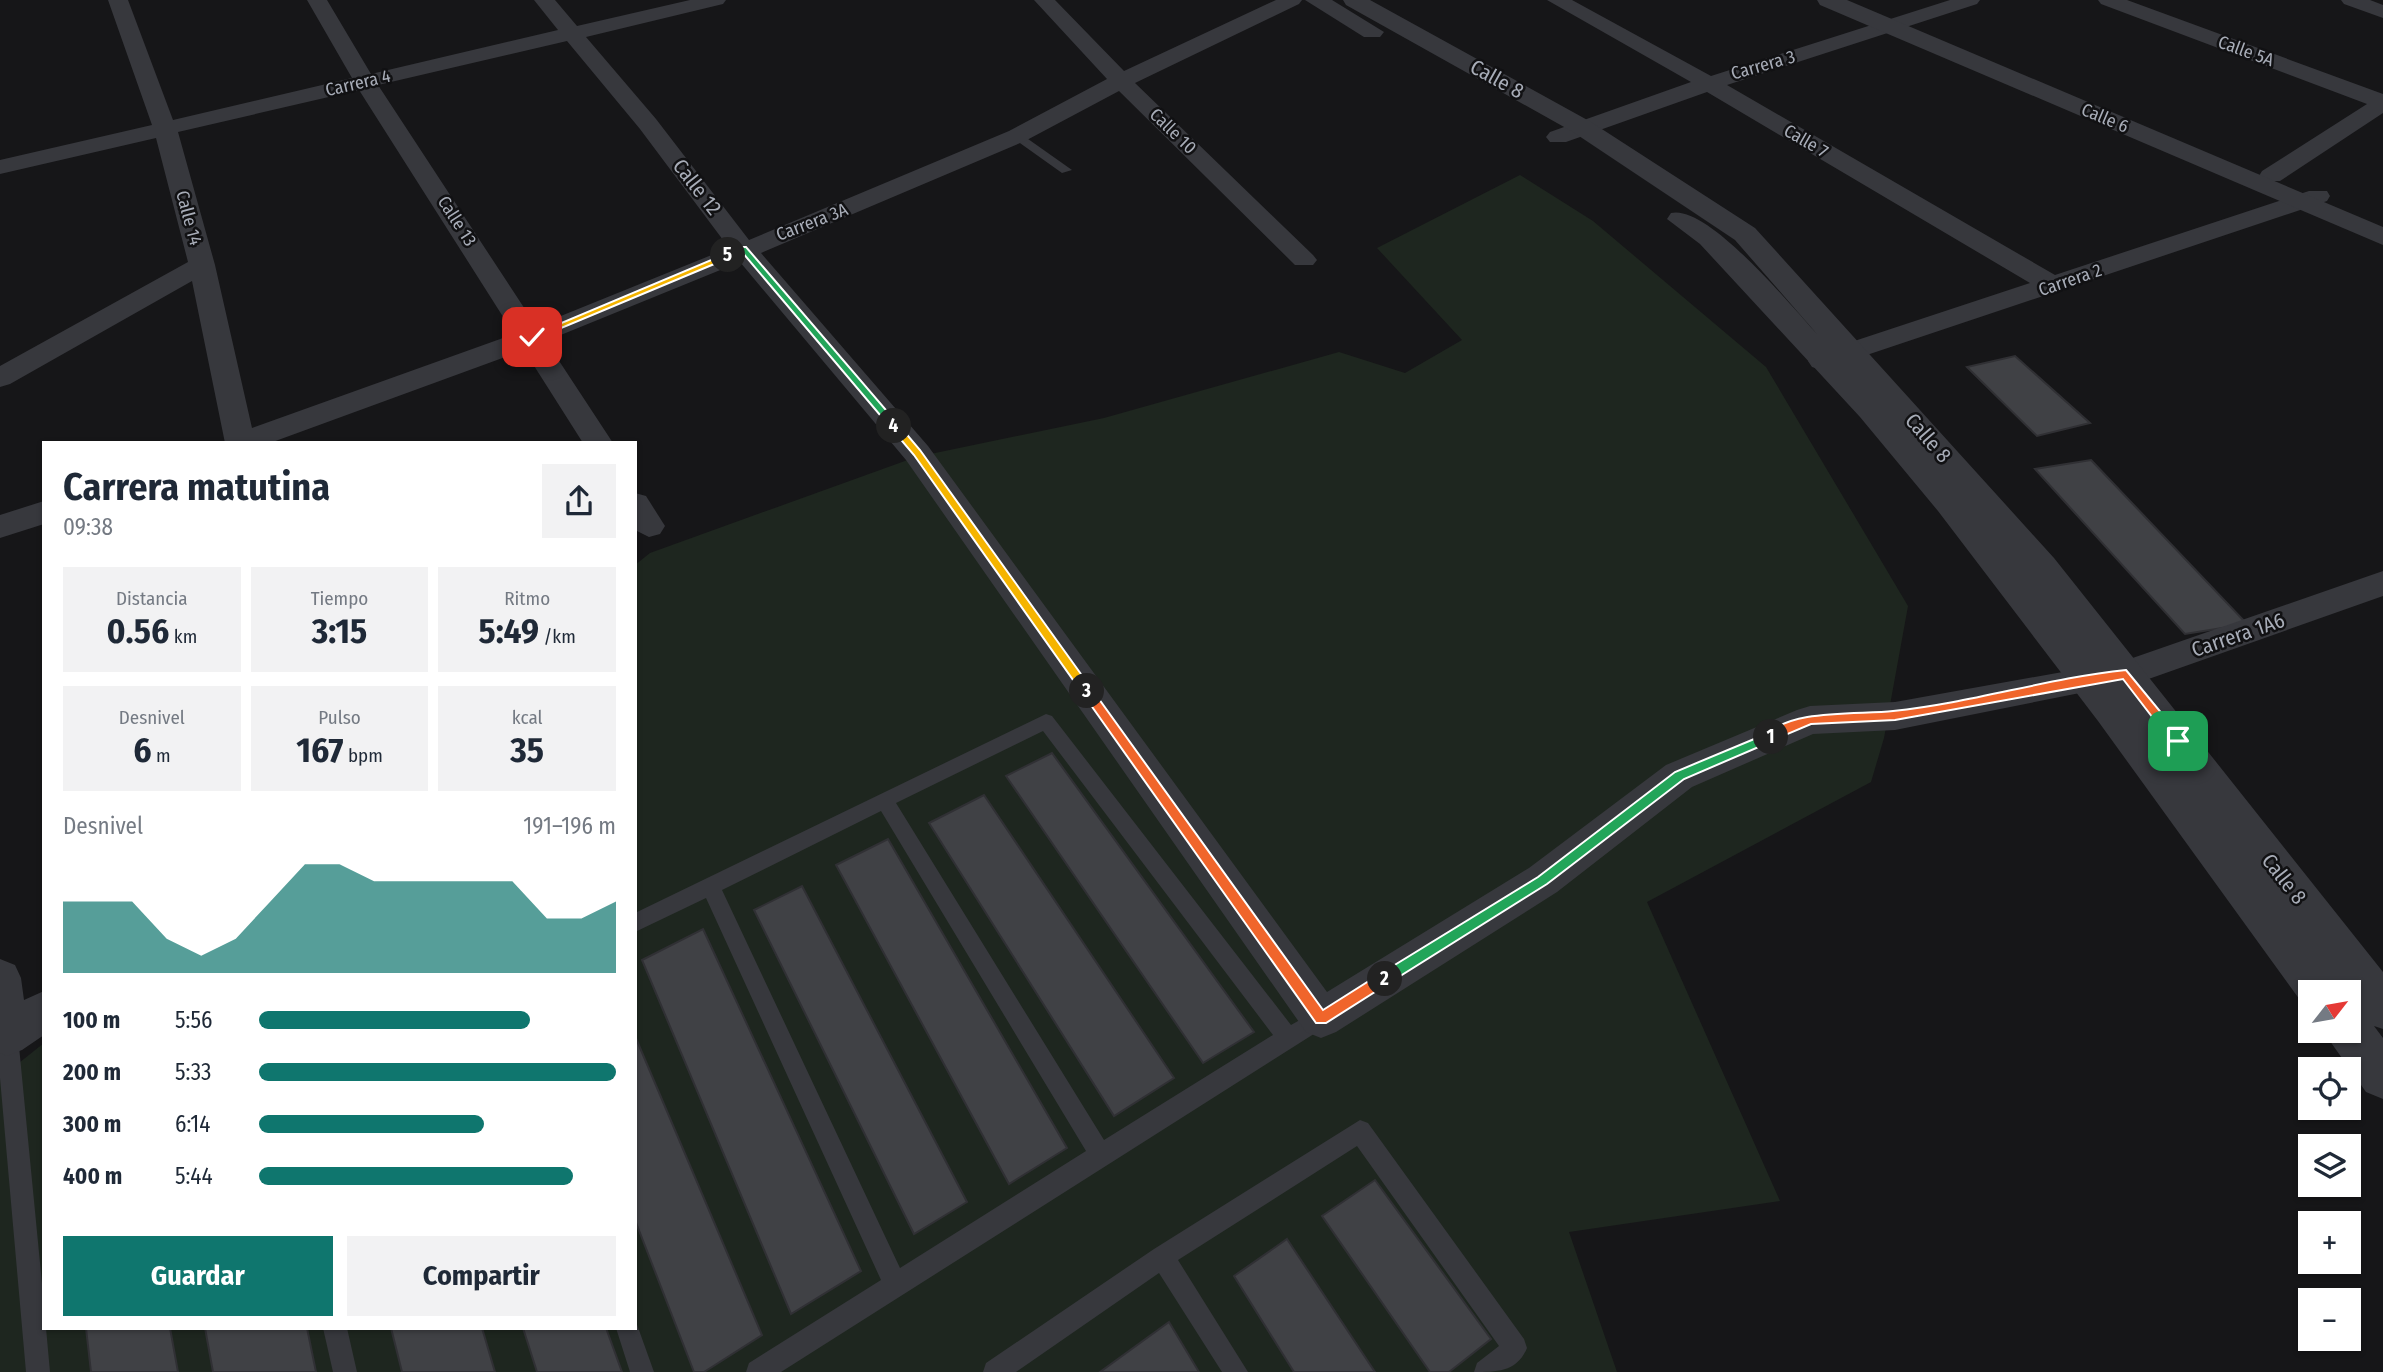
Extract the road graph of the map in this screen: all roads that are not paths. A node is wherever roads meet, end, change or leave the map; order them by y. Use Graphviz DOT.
graph roads {
  1 [pos="118,0"];
  2 [pos="317,0"];
  3 [pos="544,0"];
  4 [pos="716,0"];
  5 [pos="1044,0"];
  6 [pos="1293,0"];
  7 [pos="1317,0"];
  8 [pos="1354,0"];
  9 [pos="1557,0"];
  10 [pos="1828,0"];
  11 [pos="1855,0"];
  12 [pos="1970,0"];
  13 [pos="2108,0"];
  14 [pos="2351,0"];
  15 [pos="2383,12"];
  16 [pos="1899,24"];
  17 [pos="572,34"];
  18 [pos="1121,80"];
  19 [pos="365,82"];
  20 [pos="1706,82"];
  21 [pos="2383,102"];
  22 [pos="165,128"];
  23 [pos="1570,132"];
  24 [pos="1017,136"];
  25 [pos="0,167"];
  26 [pos="1066,170"];
  27 [pos="2271,176"];
  28 [pos="2310,199"];
  29 [pos="2383,223"];
  30 [pos="2383,236"];
  31 [pos="743,249"];
  32 [pos="1304,260"];
  33 [pos="202,265"];
  34 [pos="2053,285"];
  35 [pos="532,337"];
  36 [pos="1838,357"];
  37 [pos="0,378"];
  38 [pos="240,441"];
  39 [pos="246,441"];
  40 [pos="596,441"];
  41 [pos="42,513"];
  42 [pos="0,527"];
  43 [pos="2383,583"];
  44 [pos="2108,676"];
  45 [pos="884,800"];
  46 [pos="710,886"];
  47 [pos="637,922"];
  48 [pos="0,978"];
  49 [pos="2313,980"];
  50 [pos="2383,1008"];
  51 [pos="42,1011"];
  52 [pos="1321,1018"];
  53 [pos="7,1036"];
  54 [pos="1288,1038"];
  55 [pos="2358,1043"];
  56 [pos="2383,1076"];
  57 [pos="1102,1157"];
  58 [pos="35,1218"];
  59 [pos="1162,1257"];
  60 [pos="896,1286"];
  61 [pos="335,1330"];
  62 [pos="629,1330"];
  63 [pos="38,1372"];
  64 [pos="345,1372"];
  65 [pos="642,1372"];
  66 [pos="758,1372"];
  67 [pos="995,1372"];
  68 [pos="1236,1372"];
  69 [pos="1486,1372"];
  1 -- 22 [label="street, Calle 14"];
  2 -- 19 [label="street, Calle 13"];
  3 -- 17 [label="street, Calle 12"];
  4 -- 17 [label="street, Carrera 4"];
  5 -- 18 [label="street, Calle 10"];
  6 -- 18 [label="street, Carrera 3A"];
  7 -- 23 [label="street, Calle 8"];
  8 -- 23 [label="street, Calle 8"];
  9 -- 20 [label="street, Calle 7"];
  10 -- 16 [label="street, Calle 6"];
  11 -- 16 [label="street, Calle 6"];
  12 -- 16 [label="street, Carrera 3"];
  13 -- 21 [label="street, Calle 5A"];
  14 -- 15 [label="street"];
  16 -- 20 [label="street, Carrera 3"];
  16 -- 27 [label="street, Calle 6"];
  16 -- 28 [label="street, Calle 6"];
  17 -- 19 [label="street, Carrera 4"];
  17 -- 31 [label="street, Calle 12"];
  18 -- 24 [label="street, Carrera 3A"];
  18 -- 32 [label="street, Calle 10"];
  19 -- 22 [label="street, Carrera 4"];
  19 -- 35 [label="street, Calle 13"];
  20 -- 23 [label="street, Carrera 3"];
  20 -- 34 [label="street, Calle 7"];
  21 -- 27 [label="street"];
  22 -- 25 [label="street, Carrera 4"];
  22 -- 33 [label="street, Calle 14"];
  23 -- 36 [label="street, Calle 8"];
  24 -- 26 [label="lane"];
  24 -- 31 [label="street, Carrera 3A"];
  27 -- 28 [label="street, Calle 6"];
  28 -- 29 [label="street, Calle 6"];
  28 -- 30 [label="street, Calle 6"];
  28 -- 34 [label="street, Carrera 2"];
  31 -- 35 [label="street, Carrera 3A"];
  31 -- 52 [label="street, Calle 12"];
  33 -- 37 [label="street"];
  33 -- 38 [label="street, Calle 14"];
  34 -- 36 [label="street, Carrera 2"];
  35 -- 39 [label="street, Carrera 3A"];
  35 -- 40 [label="street, Calle 13"];
  36 -- 44 [label="street, Calle 8"];
  41 -- 42 [label="street"];
  43 -- 44 [label="street, Carrera 1A6"];
  44 -- 49 [label="street, Calle 8"];
  44 -- 50 [label="street, Calle 8"];
  44 -- 52 [label="street, Carrera 1A6"];
  45 -- 46 [label="lane"];
  45 -- 54 [label="lane"];
  45 -- 57 [label="lane"];
  46 -- 47 [label="lane"];
  46 -- 60 [label="lane"];
  48 -- 53 [label="street"];
  51 -- 53 [label="street"];
  52 -- 54 [label="lane"];
  53 -- 58 [label="lane"];
  54 -- 57 [label="lane"];
  55 -- 56 [label="street"];
  57 -- 60 [label="lane"];
  58 -- 63 [label="lane"];
  59 -- 67 [label="lane"];
  59 -- 68 [label="lane"];
  59 -- 69 [label="lane"];
  60 -- 66 [label="lane"];
  61 -- 64 [label="lane"];
  62 -- 65 [label="lane"];
}
